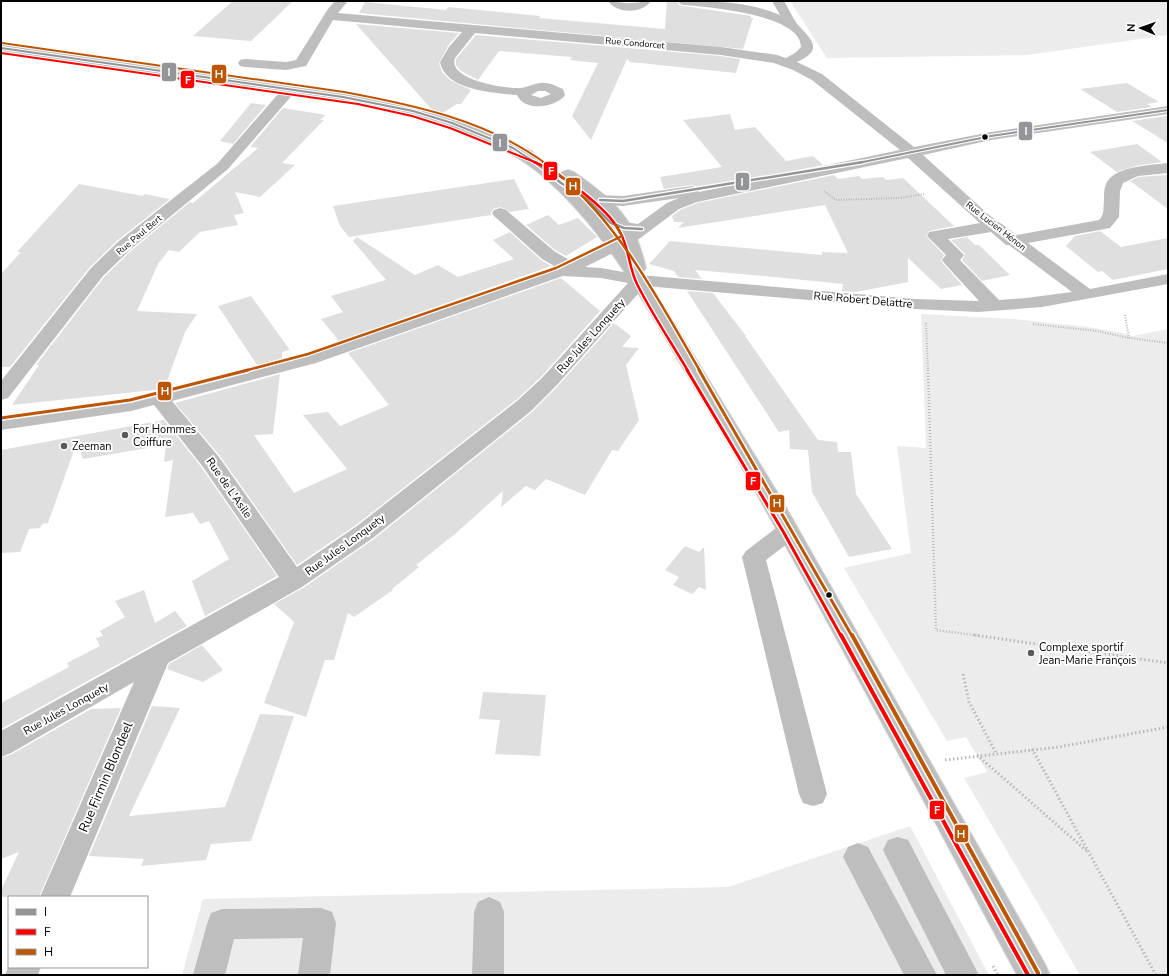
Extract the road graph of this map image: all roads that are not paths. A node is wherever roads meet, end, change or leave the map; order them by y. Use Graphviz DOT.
graph roads {
  1 [pos="342,1"];
  2 [pos="614,1"];
  3 [pos="645,1"];
  4 [pos="684,1"];
  5 [pos="778,1"];
  6 [pos="330,16"];
  7 [pos="793,27"];
  8 [pos="471,29"];
  9 [pos="1,48"];
  10 [pos="787,62"];
  11 [pos="245,63"];
  12 [pos="290,89"];
  13 [pos="524,92"];
  14 [pos="1168,110"];
  15 [pos="513,148"];
  16 [pos="911,152"];
  17 [pos="837,167"];
  18 [pos="1168,168"];
  19 [pos="703,189"];
  20 [pos="600,200"];
  21 [pos="500,213"];
  22 [pos="994,226"];
  23 [pos="628,234"];
  24 [pos="1012,240"];
  25 [pos="568,271"];
  26 [pos="1168,279"];
  27 [pos="640,280"];
  28 [pos="1086,294"];
  29 [pos="993,306"];
  30 [pos="1,394"];
  31 [pos="159,398"];
  32 [pos="1,423"];
  33 [pos="788,530"];
  34 [pos="294,581"];
  35 [pos="158,657"];
  36 [pos="1,746"];
  37 [pos="813,794"];
  38 [pos="898,850"];
  39 [pos="858,857"];
  40 [pos="55,896"];
  41 [pos="489,912"];
  42 [pos="209,975"];
  43 [pos="314,975"];
  44 [pos="488,975"];
  45 [pos="921,975"];
  46 [pos="963,975"];
  47 [pos="1034,975"];
  1 -- 6 [label="street"];
  2 -- 3 [label="street"];
  4 -- 7 [label="street"];
  5 -- 7 [label="street"];
  6 -- 8 [label="street, Rue Condorcet"];
  6 -- 11 [label="street"];
  7 -- 10 [label="street"];
  8 -- 10 [label="street, Rue Condorcet"];
  8 -- 13 [label="street"];
  9 -- 12 [label="street"];
  10 -- 16 [label="street, Rue Condorcet"];
  12 -- 15 [label="street"];
  12 -- 30 [label="street, Rue Paul Bert"];
  14 -- 16 [label="street"];
  15 -- 20 [label="street"];
  15 -- 23 [label="street"];
  16 -- 17 [label="street"];
  16 -- 22 [label="street, Rue Lucien Hénon"];
  17 -- 19 [label="street"];
  17 -- 23 [label="street"];
  18 -- 24 [label="street"];
  19 -- 20 [label="street"];
  19 -- 23 [label="street"];
  20 -- 23 [label="street"];
  21 -- 25 [label="street"];
  22 -- 24 [label="street, Rue Lucien Hénon"];
  22 -- 29 [label="street"];
  23 -- 25 [label="street"];
  23 -- 27 [label="street"];
  24 -- 28 [label="street, Rue Lucien Hénon"];
  25 -- 27 [label="street, Rue Robert Delattre"];
  25 -- 31 [label="street"];
  26 -- 28 [label="street, Rue Robert Delattre"];
  27 -- 29 [label="street, Rue Robert Delattre"];
  27 -- 33 [label="street"];
  27 -- 34 [label="street, Rue Jules Lonquety"];
  28 -- 29 [label="street, Rue Robert Delattre"];
  31 -- 32 [label="street"];
  31 -- 34 [label="street, Rue de L'Asile"];
  33 -- 37 [label="street"];
  33 -- 47 [label="street"];
  34 -- 35 [label="street, Rue Jules Lonquety"];
  35 -- 36 [label="street, Rue Jules Lonquety"];
  35 -- 40 [label="street, Rue Firmin Blondeel"];
  38 -- 46 [label="street"];
  39 -- 45 [label="street"];
  41 -- 44 [label="street"];
  42 -- 43 [label="street"];
}
